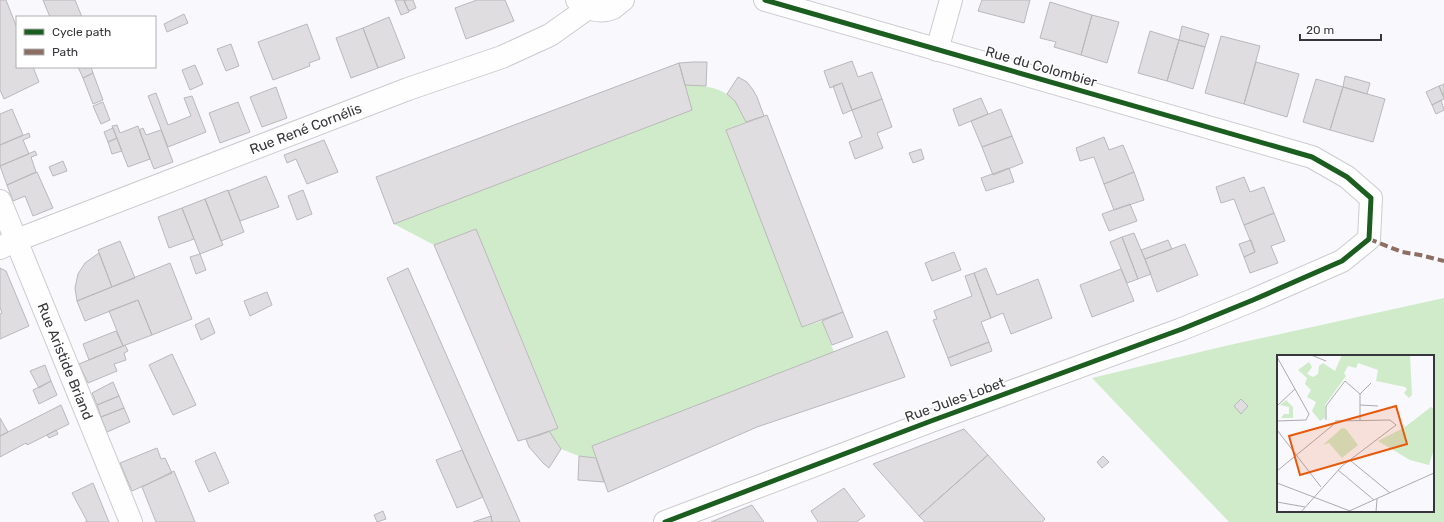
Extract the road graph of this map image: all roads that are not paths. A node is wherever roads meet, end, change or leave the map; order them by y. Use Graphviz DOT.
graph roads {
  1 [pos="623,0"];
  2 [pos="765,0"];
  3 [pos="952,0"];
  4 [pos="583,4"];
  5 [pos="937,50"];
  6 [pos="0,201"];
  7 [pos="8,244"];
  8 [pos="1253,300"];
  9 [pos="674,521"];
  10 [pos="130,522"];
  1 -- 4 [label="street"];
  2 -- 5 [label="street, Rue du Colombier"];
  3 -- 5 [label="street"];
  4 -- 7 [label="street, Rue René Cornélis"];
  5 -- 8 [label="street, Rue du Colombier"];
  6 -- 7 [label="street, Rue Aristide Briand"];
  7 -- 10 [label="street, Rue Aristide Briand"];
  8 -- 9 [label="street, Rue Jules Lobet"];
}
